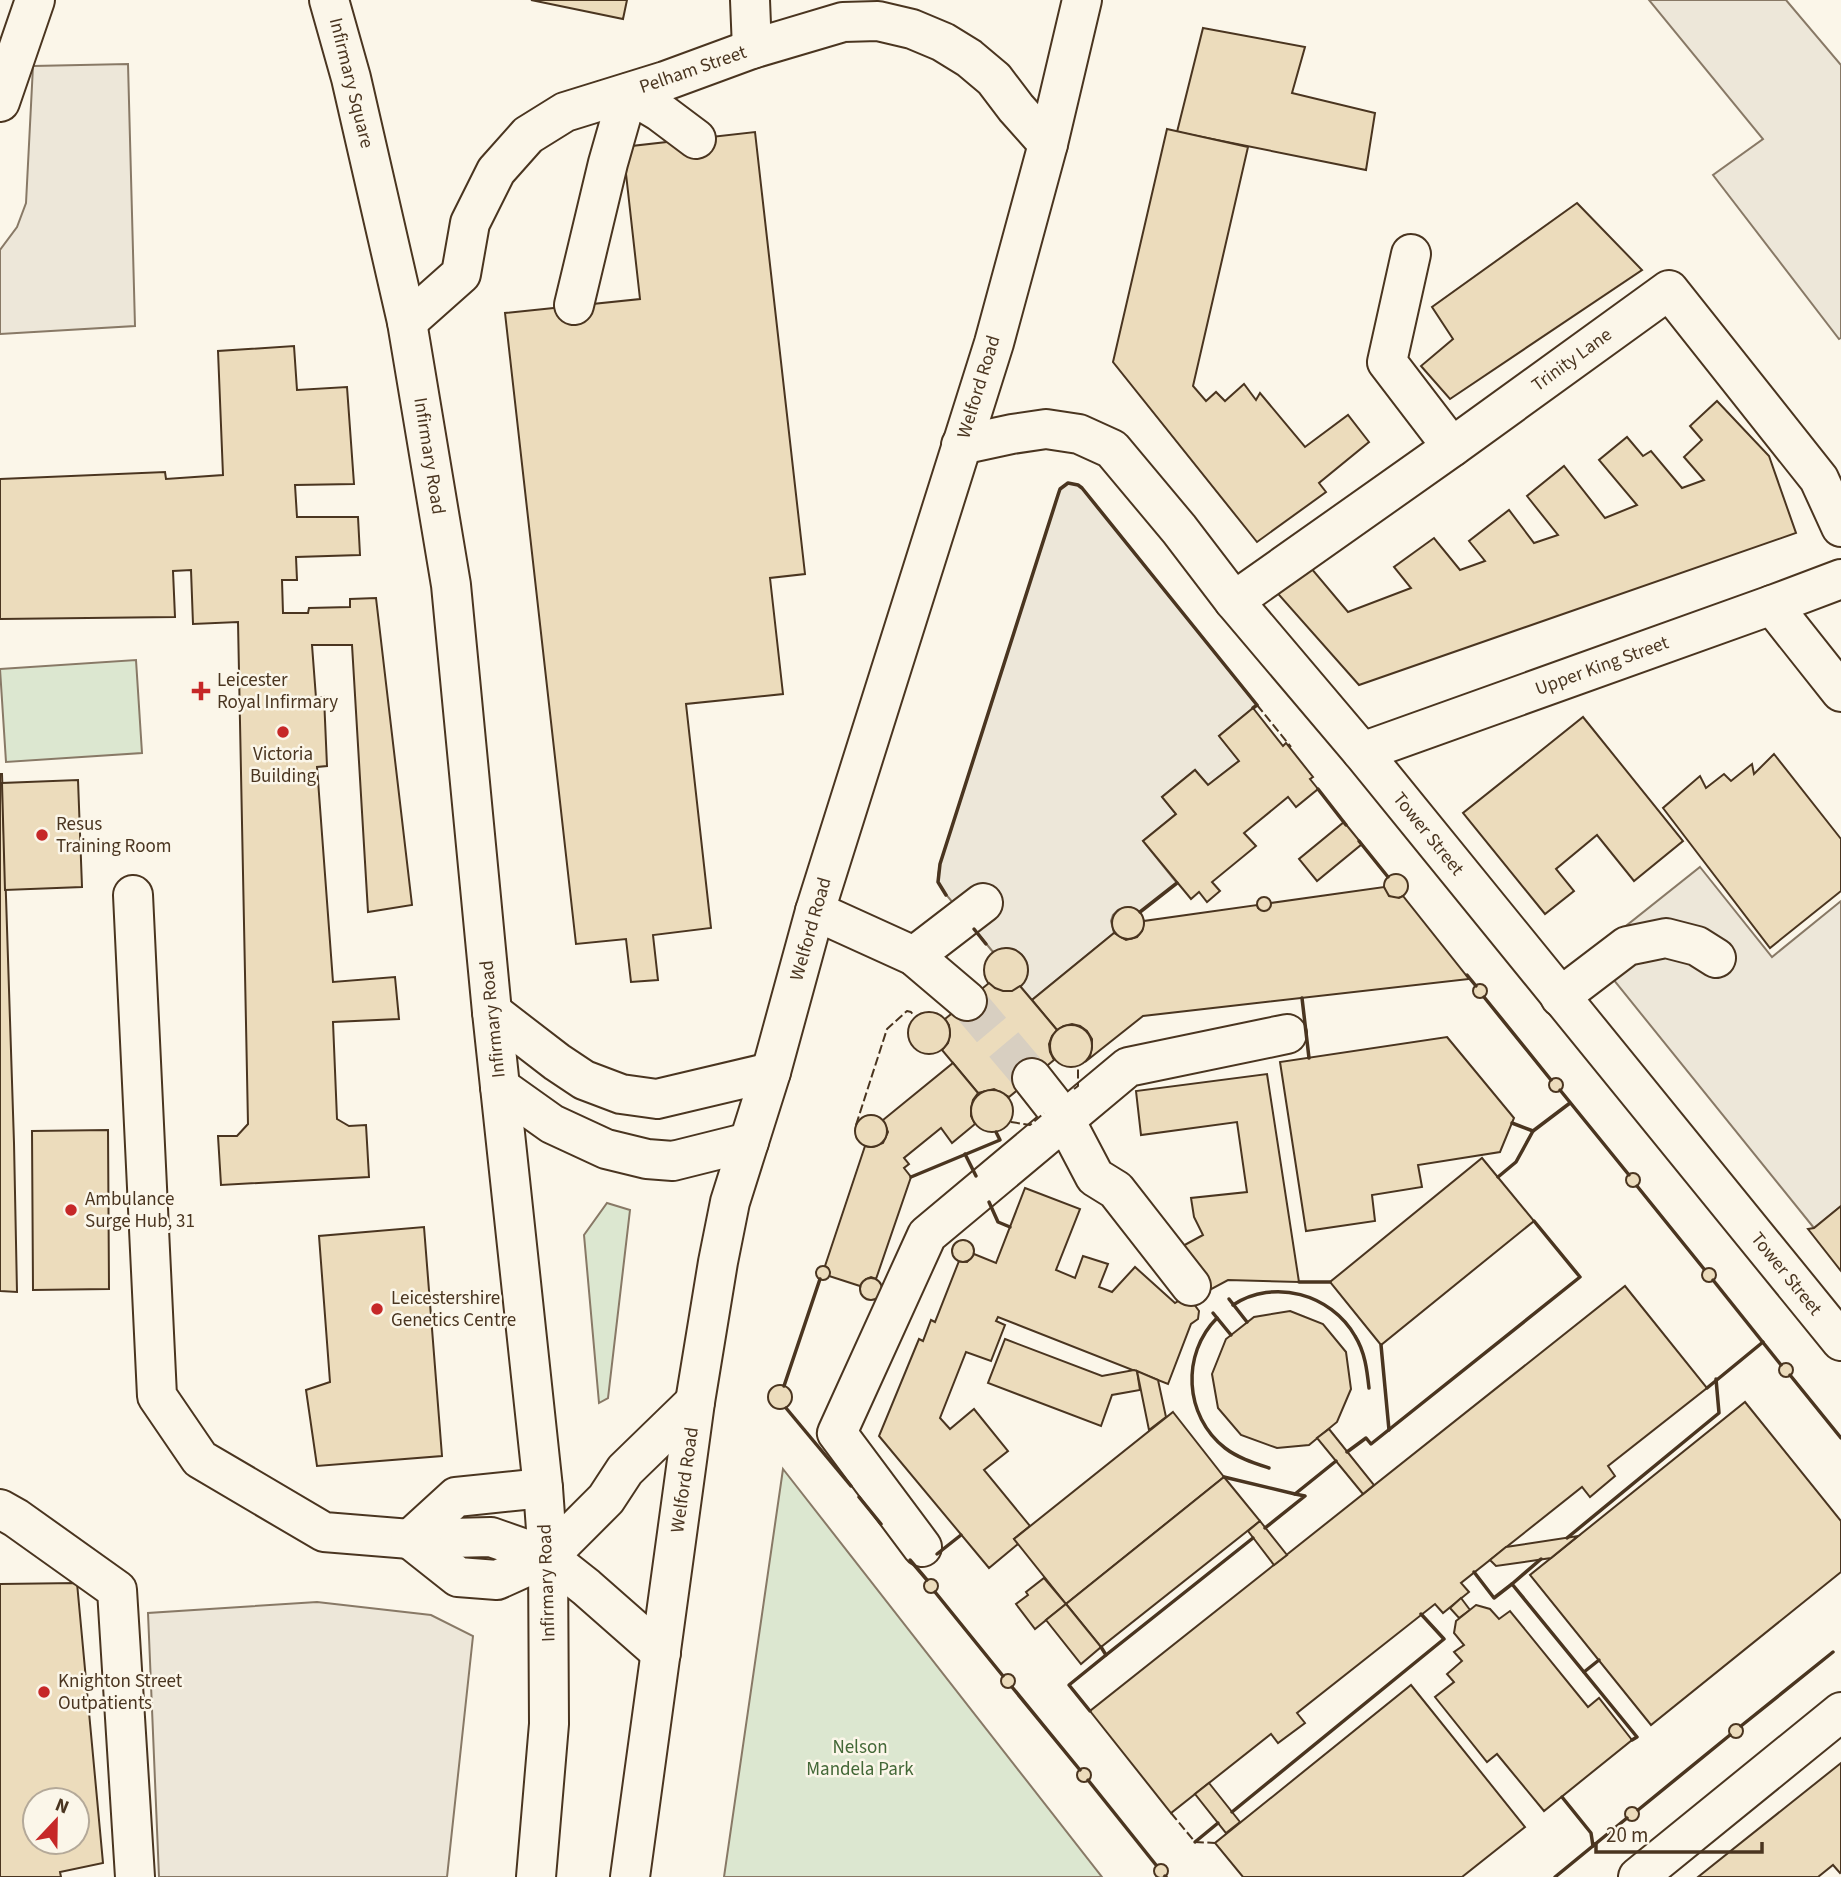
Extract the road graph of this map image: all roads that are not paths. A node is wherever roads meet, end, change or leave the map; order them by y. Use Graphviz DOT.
graph roads {
  1 [pos="35,0"];
  2 [pos="329,0"];
  3 [pos="750,0"];
  4 [pos="1082,0"];
  5 [pos="752,49"];
  6 [pos="628,93"];
  7 [pos="0,102"];
  8 [pos="696,138"];
  9 [pos="1048,144"];
  10 [pos="372,167"];
  11 [pos="1410,254"];
  12 [pos="574,305"];
  13 [pos="407,321"];
  14 [pos="961,445"];
  15 [pos="1452,447"];
  16 [pos="1841,527"];
  17 [pos="1841,579"];
  18 [pos="1234,601"];
  19 [pos="1772,605"];
  20 [pos="1841,692"];
  21 [pos="1362,752"];
  22 [pos="133,895"];
  23 [pos="983,903"];
  24 [pos="815,911"];
  25 [pos="914,956"];
  26 [pos="1716,958"];
  27 [pos="1560,997"];
  28 [pos="967,1001"];
  29 [pos="492,1012"];
  30 [pos="1287,1034"];
  31 [pos="771,1072"];
  32 [pos="1032,1078"];
  33 [pos="500,1087"];
  34 [pos="1065,1120"];
  35 [pos="749,1142"];
  36 [pos="1191,1286"];
  37 [pos="1841,1341"];
  38 [pos="695,1402"];
  39 [pos="543,1488"];
  40 [pos="0,1509"];
  41 [pos="410,1539"];
  42 [pos="922,1547"];
  43 [pos="548,1557"];
  44 [pos="661,1653"];
  45 [pos="1841,1712"];
  46 [pos="135,1877"];
  47 [pos="536,1877"];
  48 [pos="630,1877"];
  49 [pos="1638,1877"];
  1 -- 7 [label="main road"];
  2 -- 10 [label="main road, Infirmary Square"];
  3 -- 5 [label="main road"];
  4 -- 9 [label="main road, Welford Road"];
  5 -- 6 [label="main road, Pelham Street"];
  5 -- 9 [label="main road, Pelham Street"];
  6 -- 8 [label="main road"];
  6 -- 12 [label="main road"];
  6 -- 13 [label="main road, Pelham Street"];
  9 -- 14 [label="main road, Welford Road"];
  10 -- 13 [label="main road, Infirmary Road"];
  11 -- 15 [label="main road"];
  13 -- 29 [label="main road, Infirmary Road"];
  14 -- 18 [label="main road, Tower Street"];
  14 -- 24 [label="main road, Welford Road"];
  15 -- 16 [label="main road, Trinity Lane"];
  15 -- 18 [label="main road, Trinity Lane"];
  17 -- 19 [label="main road, Upper King Street"];
  18 -- 21 [label="main road, Tower Street"];
  19 -- 20 [label="main road"];
  19 -- 21 [label="main road, Upper King Street"];
  21 -- 27 [label="main road, Tower Street"];
  22 -- 41 [label="main road"];
  23 -- 25 [label="main road"];
  24 -- 25 [label="main road"];
  24 -- 31 [label="main road, Welford Road"];
  25 -- 28 [label="main road"];
  26 -- 27 [label="main road"];
  27 -- 37 [label="main road, Tower Street"];
  29 -- 31 [label="main road"];
  29 -- 33 [label="main road, Infirmary Road"];
  30 -- 34 [label="main road"];
  31 -- 35 [label="main road, Welford Road"];
  32 -- 34 [label="main road"];
  33 -- 35 [label="main road"];
  33 -- 39 [label="main road, Infirmary Road"];
  34 -- 36 [label="main road"];
  34 -- 42 [label="main road"];
  35 -- 38 [label="main road, Welford Road"];
  38 -- 43 [label="main road"];
  38 -- 44 [label="main road, Welford Road"];
  39 -- 41 [label="main road"];
  39 -- 43 [label="main road, Infirmary Road"];
  40 -- 46 [label="main road"];
  41 -- 43 [label="main road"];
  43 -- 44 [label="main road"];
  43 -- 47 [label="main road, Infirmary Road"];
  44 -- 48 [label="main road, Welford Road"];
  45 -- 49 [label="main road"];
}
